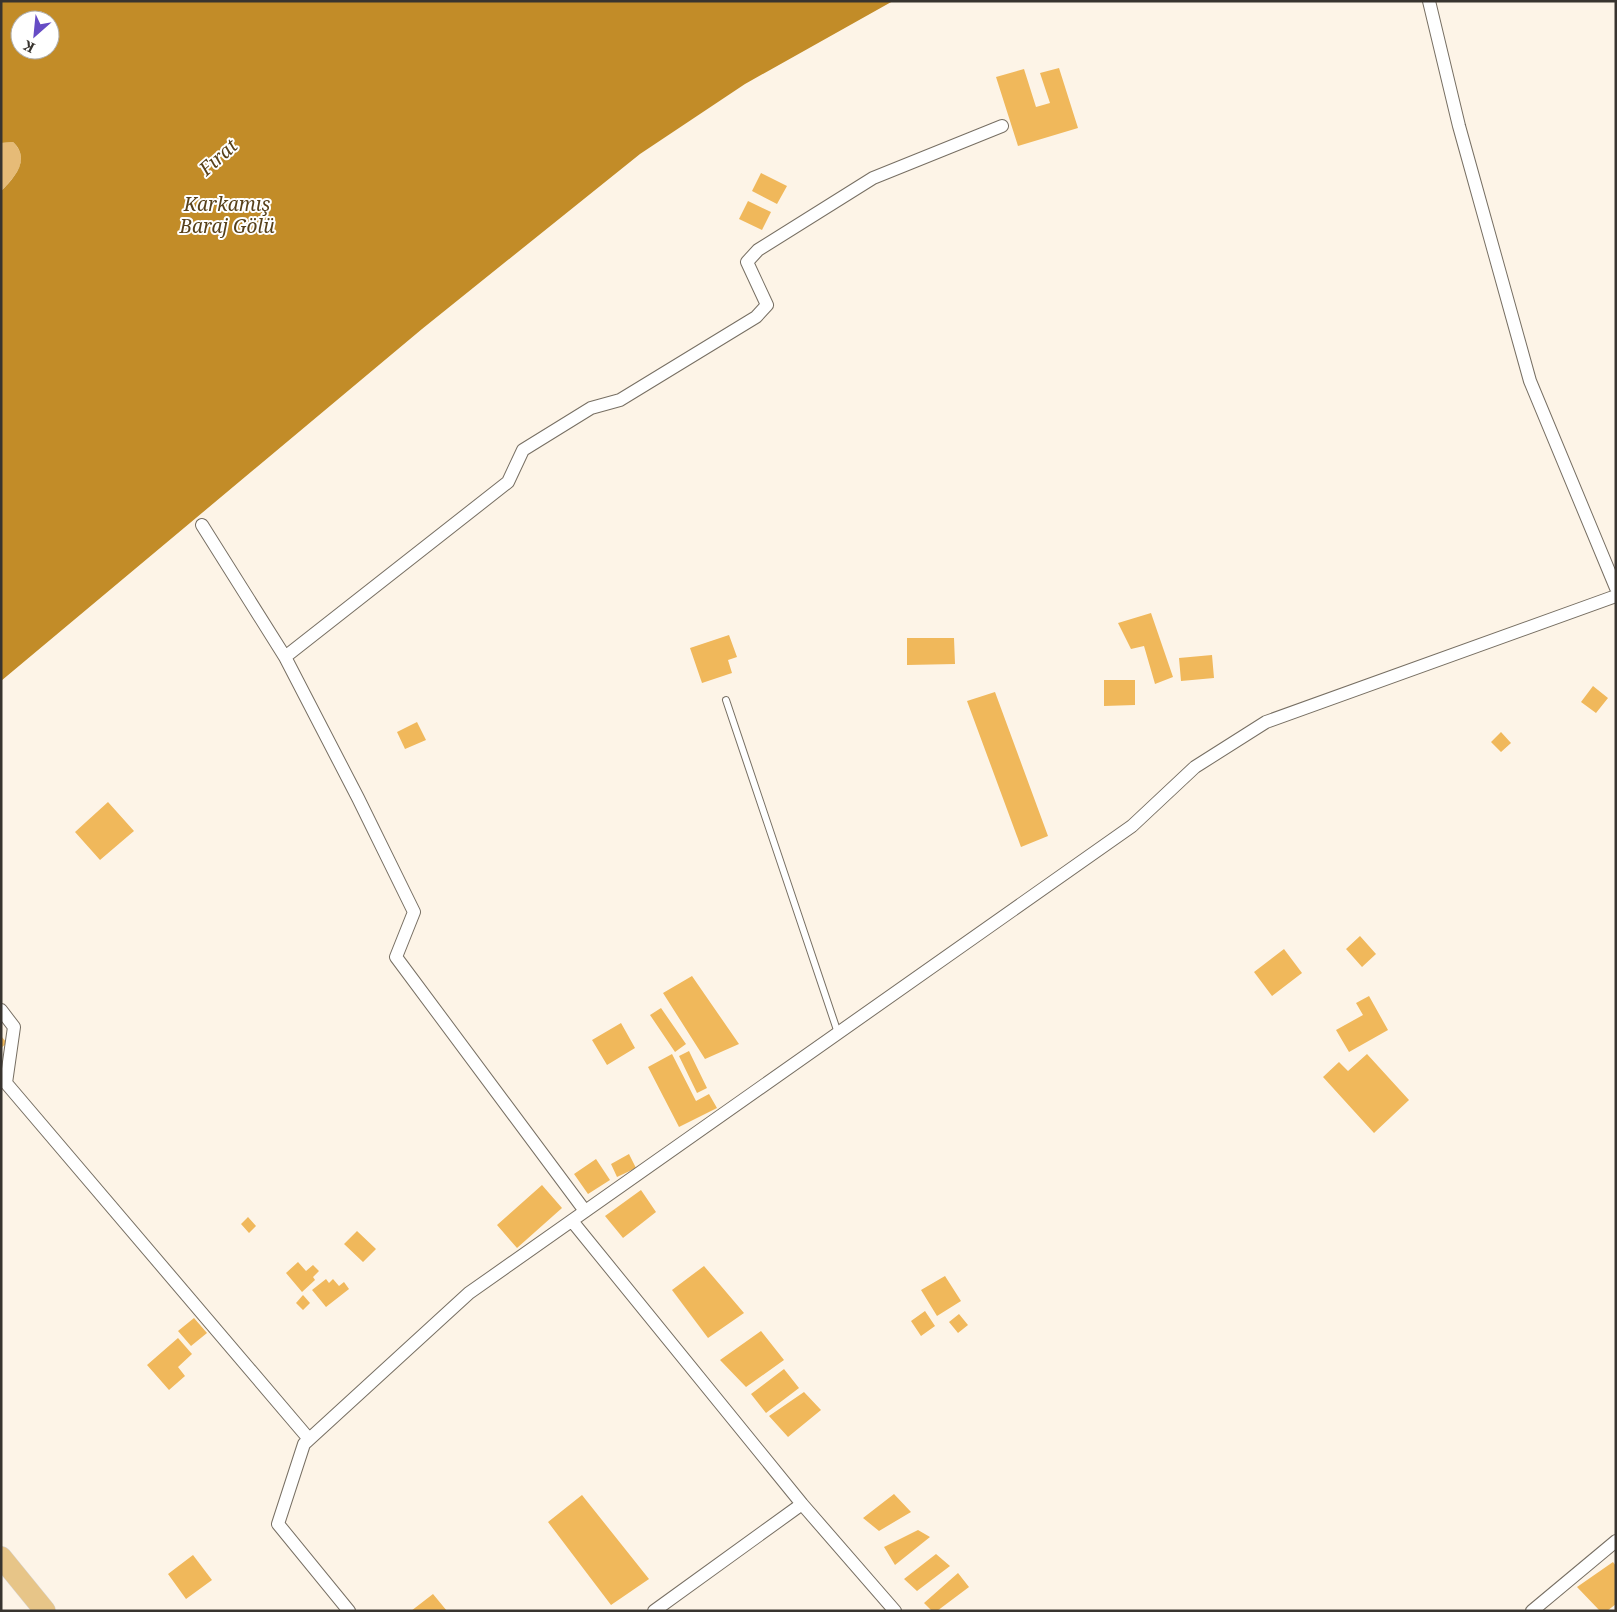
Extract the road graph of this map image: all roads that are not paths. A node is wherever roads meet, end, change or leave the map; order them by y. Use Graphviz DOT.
graph roads {
  1 [pos="1428,1"];
  2 [pos="1002,126"];
  3 [pos="202,525"];
  4 [pos="1616,588"];
  5 [pos="1616,596"];
  6 [pos="285,657"];
  7 [pos="726,700"];
  8 [pos="1,1010"];
  9 [pos="838,1033"];
  10 [pos="585,1212"];
  11 [pos="572,1221"];
  12 [pos="309,1438"];
  13 [pos="802,1504"];
  14 [pos="1616,1541"];
  15 [pos="1,1557"];
  16 [pos="45,1611"];
  17 [pos="349,1611"];
  18 [pos="654,1611"];
  19 [pos="894,1611"];
  20 [pos="1532,1611"];
  1 -- 4 [label="street"];
  2 -- 6 [label="street"];
  3 -- 6 [label="street"];
  5 -- 9 [label="street"];
  6 -- 10 [label="street"];
  7 -- 9 [label="lane"];
  8 -- 12 [label="street"];
  9 -- 10 [label="street"];
  10 -- 11 [label="street"];
  11 -- 12 [label="street"];
  11 -- 13 [label="street"];
  12 -- 17 [label="street"];
  13 -- 18 [label="street"];
  13 -- 19 [label="street"];
  14 -- 20 [label="street"];
  15 -- 16 [label="main road"];
}
